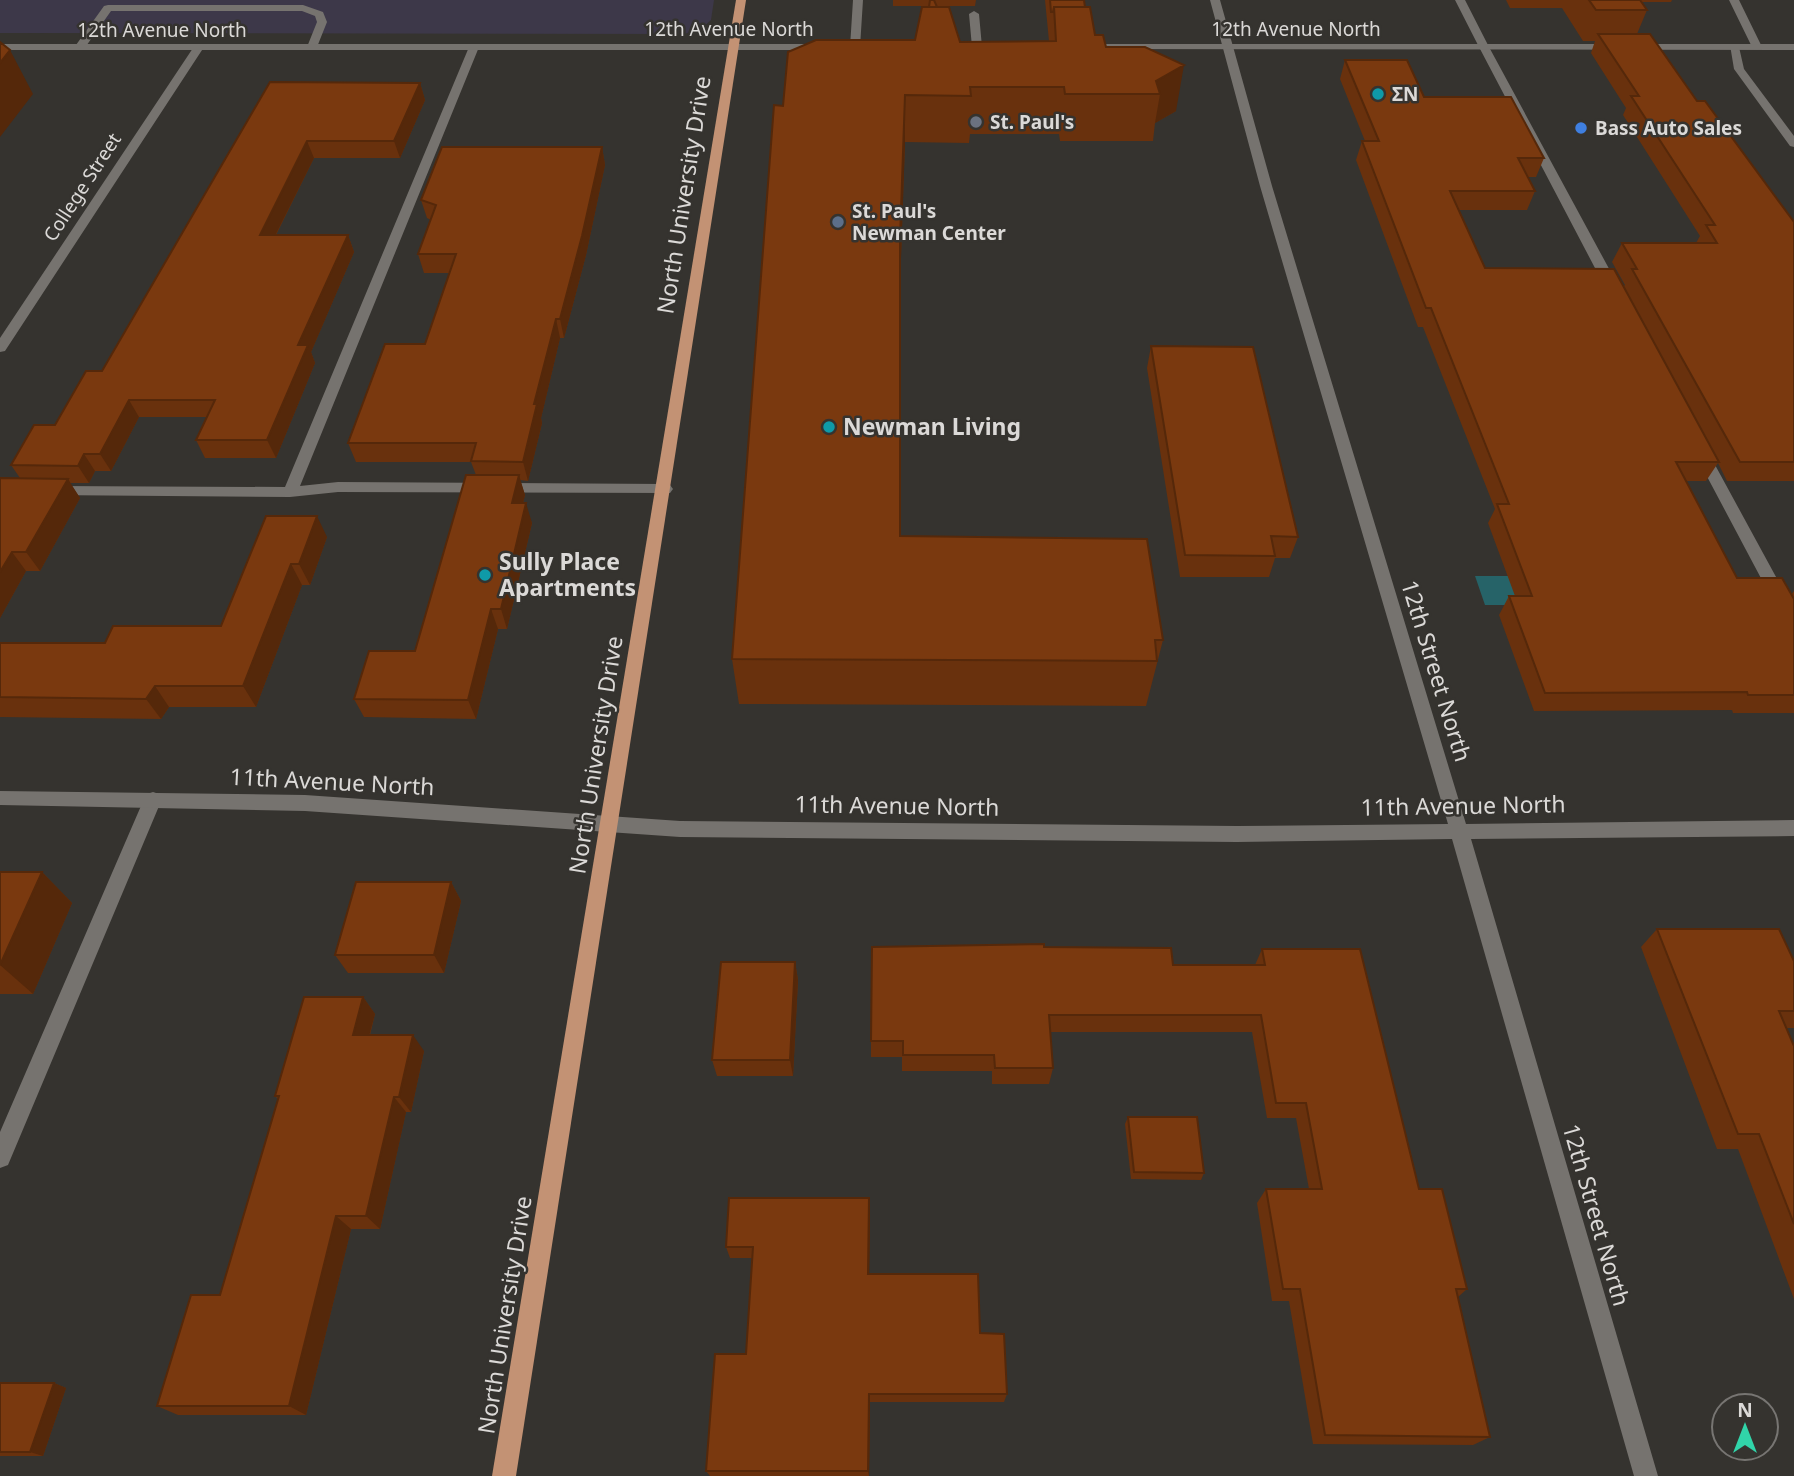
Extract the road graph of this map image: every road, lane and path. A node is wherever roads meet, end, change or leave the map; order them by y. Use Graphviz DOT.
graph roads {
  1 [pos="741,0"];
  2 [pos="858,0"];
  3 [pos="1216,0"];
  4 [pos="1460,0"];
  5 [pos="1734,0"];
  6 [pos="111,4"];
  7 [pos="974,14"];
  8 [pos="0,47"];
  9 [pos="80,47"];
  10 [pos="199,47"];
  11 [pos="312,47"];
  12 [pos="474,47"];
  13 [pos="732,47"];
  14 [pos="855,47"];
  15 [pos="869,47"];
  16 [pos="963,47"];
  17 [pos="1068,47"];
  18 [pos="1228,47"];
  19 [pos="1484,47"];
  20 [pos="1734,47"];
  21 [pos="1757,47"];
  22 [pos="1794,47"];
  23 [pos="1794,144"];
  24 [pos="1618,299"];
  25 [pos="0,348"];
  26 [pos="1696,444"];
  27 [pos="665,489"];
  28 [pos="41,491"];
  29 [pos="290,492"];
  30 [pos="1794,625"];
  31 [pos="0,798"];
  32 [pos="153,799"];
  33 [pos="610,824"];
  34 [pos="1794,828"];
  35 [pos="1459,831"];
  36 [pos="0,1157"];
  37 [pos="504,1476"];
  38 [pos="1646,1476"];
  1 -- 13 [label="main road, North University Drive"];
  2 -- 14 [label="street"];
  3 -- 18 [label="street, 12th Street North"];
  4 -- 19 [label="street"];
  5 -- 21 [label="street"];
  6 -- 9 [label="street"];
  6 -- 11 [label="street"];
  7 -- 16 [label="street"];
  8 -- 9 [label="street, 12th Avenue North"];
  9 -- 10 [label="street, 12th Avenue North"];
  10 -- 11 [label="street, 12th Avenue North"];
  10 -- 25 [label="street, College Street"];
  11 -- 12 [label="street, 12th Avenue North"];
  12 -- 13 [label="street, 12th Avenue North"];
  12 -- 29 [label="street"];
  13 -- 14 [label="street, 12th Avenue North"];
  13 -- 27 [label="main road, North University Drive"];
  14 -- 15 [label="street, 12th Avenue North"];
  17 -- 18 [label="street, 12th Avenue North"];
  18 -- 19 [label="street, 12th Avenue North"];
  18 -- 35 [label="street, 12th Street North"];
  19 -- 20 [label="street, 12th Avenue North"];
  19 -- 24 [label="street"];
  20 -- 21 [label="street, 12th Avenue North"];
  20 -- 23 [label="street"];
  21 -- 22 [label="street, 12th Avenue North"];
  26 -- 30 [label="street"];
  27 -- 29 [label="street"];
  27 -- 33 [label="main road, North University Drive"];
  28 -- 29 [label="street"];
  31 -- 32 [label="street, 11th Avenue North"];
  32 -- 33 [label="street, 11th Avenue North"];
  32 -- 36 [label="street"];
  33 -- 35 [label="street, 11th Avenue North"];
  33 -- 37 [label="main road, North University Drive"];
  34 -- 35 [label="street, 11th Avenue North"];
  35 -- 38 [label="street, 12th Street North"];
}
